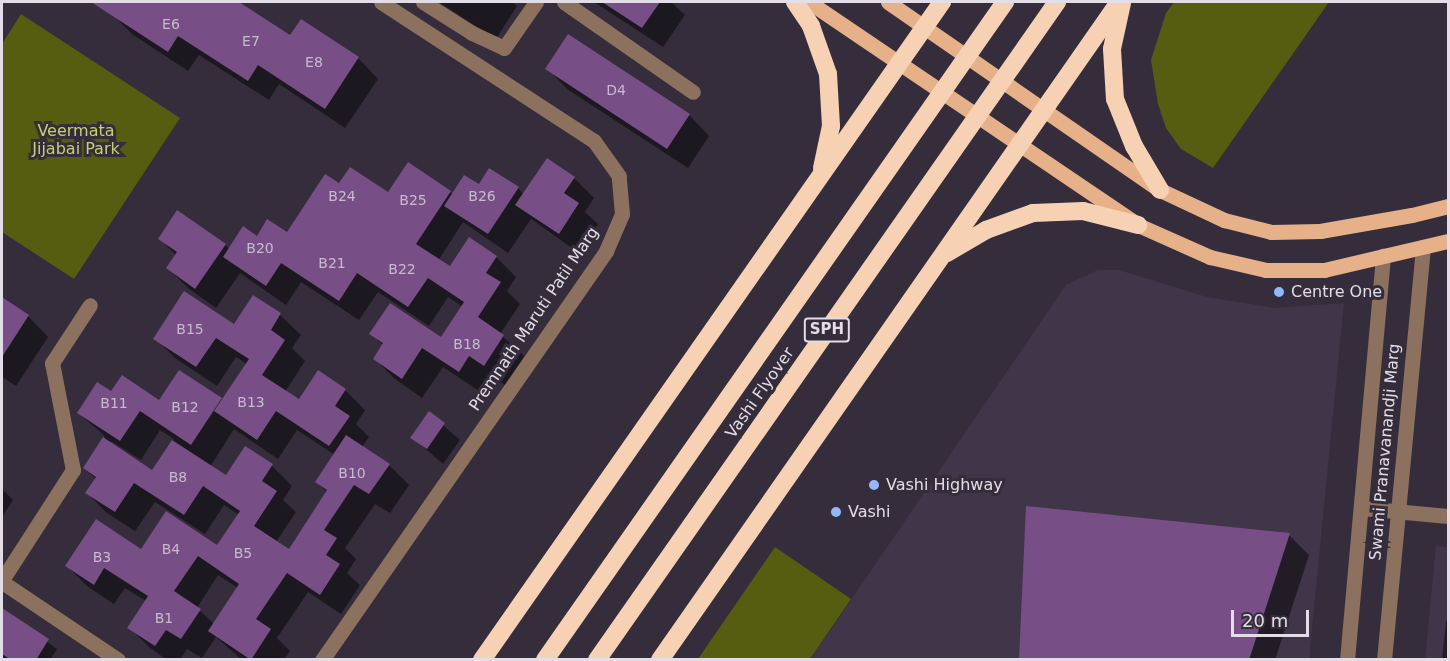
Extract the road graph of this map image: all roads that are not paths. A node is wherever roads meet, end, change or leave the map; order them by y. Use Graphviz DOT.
graph roads {
  1 [pos="381,2"];
  2 [pos="423,2"];
  3 [pos="536,2"];
  4 [pos="564,2"];
  5 [pos="795,2"];
  6 [pos="809,2"];
  7 [pos="888,2"];
  8 [pos="942,2"];
  9 [pos="1005,2"];
  10 [pos="1057,2"];
  11 [pos="1121,2"];
  12 [pos="925,27"];
  13 [pos="899,64"];
  14 [pos="693,92"];
  15 [pos="1044,108"];
  16 [pos="1018,145"];
  17 [pos="820,176"];
  18 [pos="1160,190"];
  19 [pos="1449,206"];
  20 [pos="1138,225"];
  21 [pos="1449,241"];
  22 [pos="1423,247"];
  23 [pos="1383,256"];
  24 [pos="941,257"];
  25 [pos="90,305"];
  26 [pos="1362,508"];
  27 [pos="1398,512"];
  28 [pos="1449,516"];
  29 [pos="2,581"];
  30 [pos="118,660"];
  31 [pos="322,660"];
  32 [pos="483,660"];
  33 [pos="545,660"];
  34 [pos="597,660"];
  35 [pos="660,660"];
  36 [pos="1347,660"];
  37 [pos="1384,660"];
  1 -- 31 [label="street, Premnath Maruti Patil Marg"];
  2 -- 3 [label="street"];
  4 -- 14 [label="street"];
  5 -- 17 [label="highway"];
  6 -- 13 [label="main road"];
  7 -- 12 [label="main road"];
  8 -- 12 [label="highway"];
  9 -- 33 [label="highway, Vashi Flyover / SPH"];
  10 -- 34 [label="highway, Vashi Flyover / SPH"];
  11 -- 15 [label="highway"];
  11 -- 18 [label="highway"];
  12 -- 13 [label="highway"];
  12 -- 15 [label="main road"];
  13 -- 16 [label="main road"];
  13 -- 17 [label="highway"];
  15 -- 16 [label="highway"];
  15 -- 18 [label="main road"];
  16 -- 20 [label="main road"];
  16 -- 24 [label="highway"];
  17 -- 32 [label="highway"];
  18 -- 19 [label="main road"];
  20 -- 23 [label="main road"];
  20 -- 24 [label="highway"];
  21 -- 22 [label="main road"];
  22 -- 23 [label="main road"];
  22 -- 27 [label="street, Swami Pranavanandji Marg"];
  23 -- 26 [label="street, Swami Pranavanandji Marg"];
  24 -- 35 [label="highway"];
  25 -- 29 [label="street"];
  26 -- 27 [label="street"];
  26 -- 36 [label="street, Swami Pranavanandji Marg"];
  27 -- 28 [label="street"];
  27 -- 37 [label="street, Swami Pranavanandji Marg"];
  29 -- 30 [label="street"];
}
